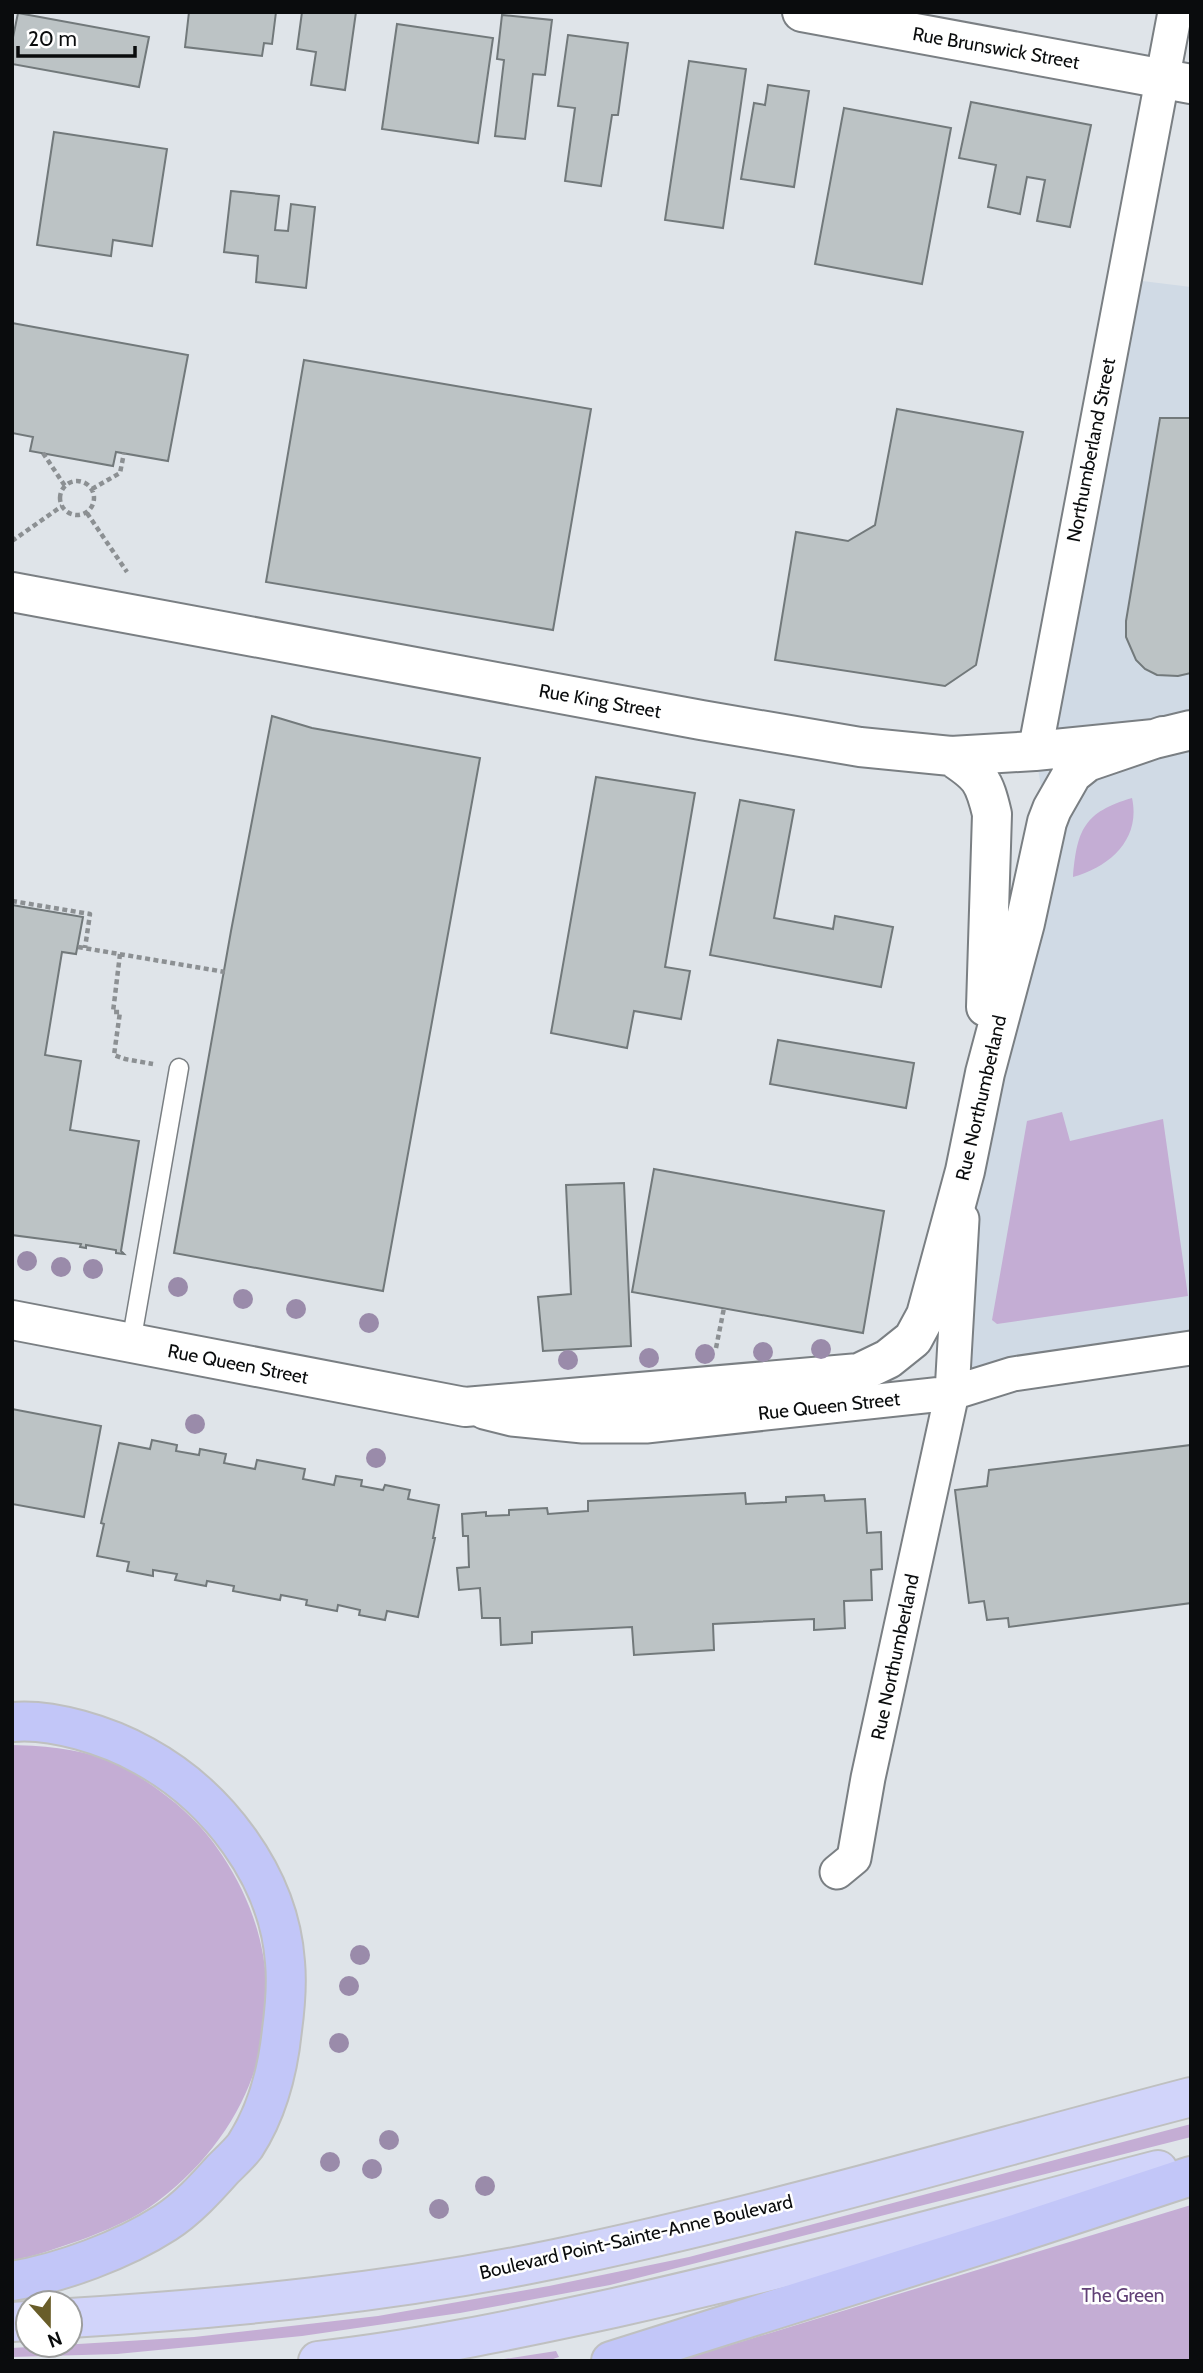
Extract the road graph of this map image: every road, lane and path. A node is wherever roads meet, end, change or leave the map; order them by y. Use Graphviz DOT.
graph roads {
  1 [pos="802,12"];
  2 [pos="1175,12"];
  3 [pos="1177,81"];
  4 [pos="43,453"];
  5 [pos="124,453"];
  6 [pos="65,486"];
  7 [pos="92,489"];
  8 [pos="62,506"];
  9 [pos="87,513"];
  10 [pos="12,541"];
  11 [pos="127,572"];
  12 [pos="12,592"];
  13 [pos="1177,733"];
  14 [pos="1035,751"];
  15 [pos="951,756"];
  16 [pos="1046,822"];
  17 [pos="12,901"];
  18 [pos="78,947"];
  19 [pos="85,948"];
  20 [pos="120,954"];
  21 [pos="225,972"];
  22 [pos="180,1068"];
  23 [pos="985,1073"];
  24 [pos="965,1171"];
  25 [pos="724,1308"];
  26 [pos="12,1320"];
  27 [pos="131,1343"];
  28 [pos="1191,1348"];
  29 [pos="716,1352"];
  30 [pos="888,1359"];
  31 [pos="952,1393"];
  32 [pos="464,1408"];
  33 [pos="12,1722"];
  34 [pos="837,1872"];
  35 [pos="1191,2097"];
  36 [pos="1191,2162"];
  37 [pos="1191,2176"];
  38 [pos="12,2281"];
  39 [pos="84,2317"];
  40 [pos="318,2361"];
  41 [pos="611,2361"];
  1 -- 3 [label="main road, Rue Brunswick Street"];
  2 -- 3 [label="street, Northumberland Street"];
  3 -- 14 [label="street, Northumberland Street"];
  4 -- 6 [label="path"];
  5 -- 7 [label="path"];
  6 -- 7 [label="path"];
  6 -- 8 [label="path"];
  7 -- 9 [label="path"];
  8 -- 9 [label="path"];
  8 -- 10 [label="path"];
  9 -- 11 [label="path"];
  12 -- 15 [label="main road, Rue King Street"];
  13 -- 14 [label="main road, Rue King Street"];
  13 -- 16 [label="main road"];
  14 -- 15 [label="main road, Rue King Street"];
  14 -- 16 [label="main road, Northumberland Street"];
  15 -- 23 [label="main road"];
  16 -- 23 [label="main road, Rue Northumberland"];
  17 -- 19 [label="path"];
  18 -- 19 [label="path"];
  19 -- 20 [label="path"];
  20 -- 21 [label="path"];
  20 -- 22 [label="path"];
  22 -- 27 [label="lane"];
  23 -- 24 [label="main road, Rue Northumberland"];
  24 -- 30 [label="main road, Rue Northumberland"];
  24 -- 31 [label="street"];
  25 -- 29 [label="path"];
  26 -- 27 [label="main road, Rue Queen Street"];
  27 -- 32 [label="main road, Rue Queen Street"];
  28 -- 31 [label="street, Rue Queen Street"];
  30 -- 32 [label="main road, Rue Queen Street"];
  31 -- 32 [label="street, Rue Queen Street"];
  31 -- 34 [label="street, Rue Northumberland"];
  33 -- 38 [label="highway"];
  35 -- 39 [label="main road, Boulevard Point-Sainte-Anne Boulevard"];
  36 -- 40 [label="main road"];
  37 -- 41 [label="highway"];
}
